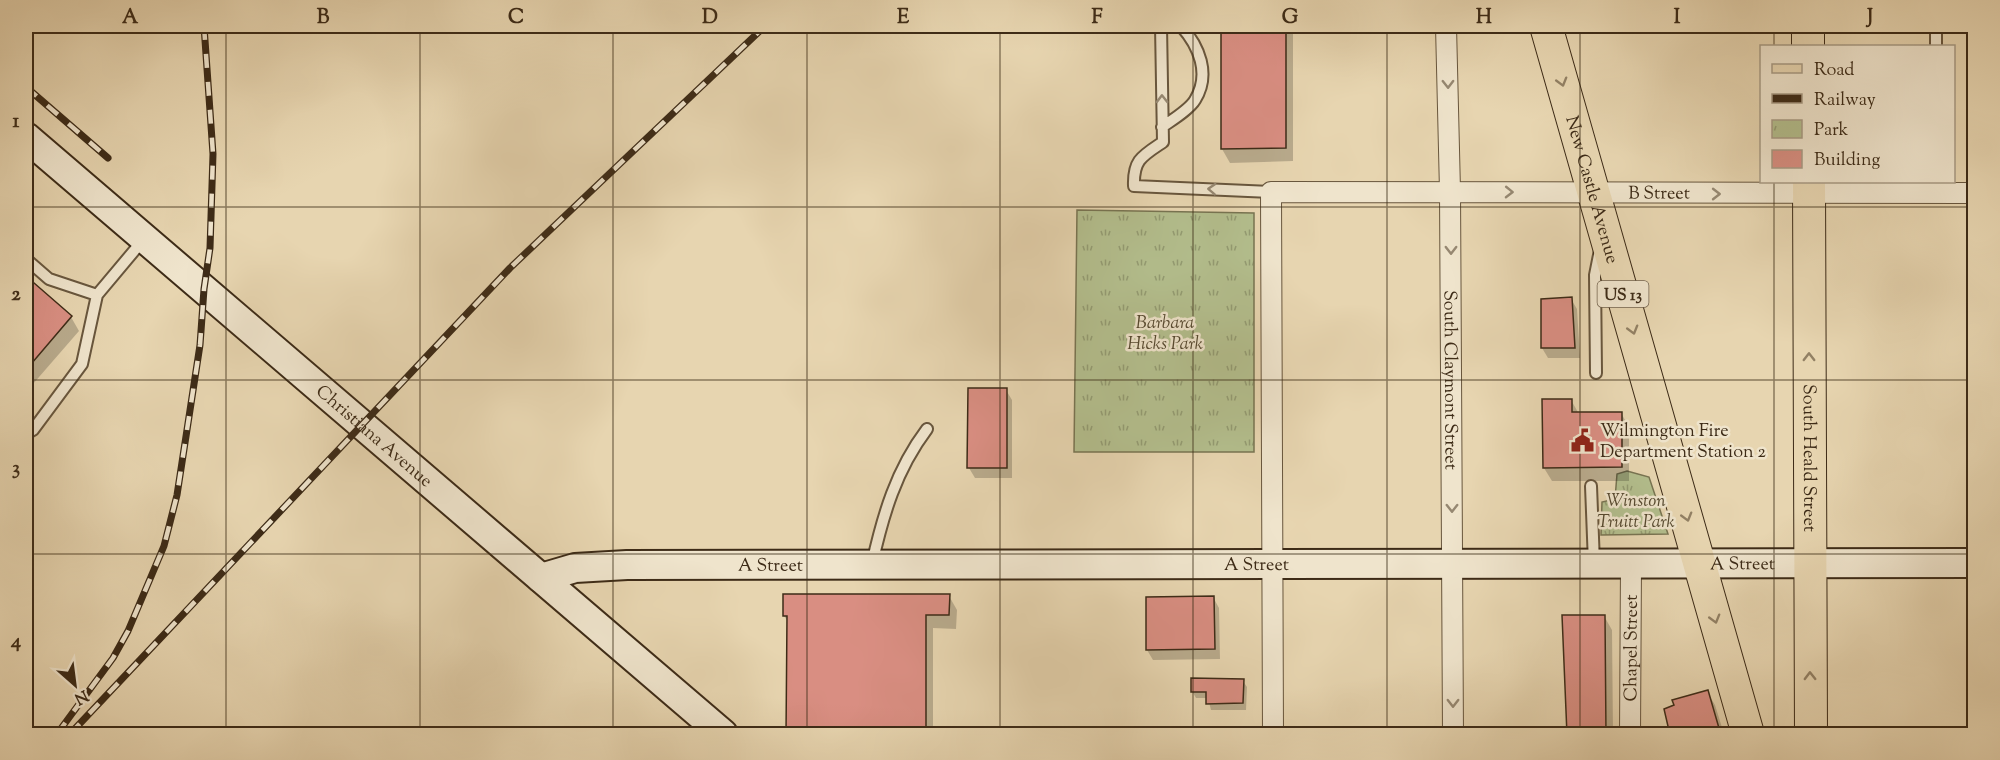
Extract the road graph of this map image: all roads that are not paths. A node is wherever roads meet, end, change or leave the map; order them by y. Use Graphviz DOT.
graph roads {
  1 [pos="1161,26"];
  2 [pos="1181,26"];
  3 [pos="1446,26"];
  4 [pos="1546,26"];
  5 [pos="1808,26"];
  6 [pos="1936,26"];
  7 [pos="1942,26"];
  8 [pos="1808,45"];
  9 [pos="1936,45"];
  10 [pos="1162,128"];
  11 [pos="26,137"];
  12 [pos="1809,188"];
  13 [pos="1450,191"];
  14 [pos="1271,192"];
  15 [pos="1974,193"];
  16 [pos="1595,194"];
  17 [pos="1604,229"];
  18 [pos="144,239"];
  19 [pos="26,259"];
  20 [pos="96,296"];
  21 [pos="1596,373"];
  22 [pos="927,429"];
  23 [pos="26,434"];
  24 [pos="1591,486"];
  25 [pos="1594,563"];
  26 [pos="1698,563"];
  27 [pos="1809,563"];
  28 [pos="1974,563"];
  29 [pos="872,564"];
  30 [pos="1452,564"];
  31 [pos="1631,564"];
  32 [pos="1272,565"];
  33 [pos="541,578"];
  34 [pos="1748,730"];
  35 [pos="723,735"];
  36 [pos="1273,735"];
  37 [pos="1453,735"];
  38 [pos="1630,735"];
  39 [pos="1811,735"];
  10 -- 1 [label="lane, one-way"];
  2 -- 10 [label="lane"];
  3 -- 13 [label="street, South Claymont Street, one-way"];
  4 -- 16 [label="main road, New Castle Avenue / US 13, one-way"];
  5 -- 8 [label="main road"];
  6 -- 7 [label="lane"];
  6 -- 9 [label="lane"];
  14 -- 10 [label="lane, one-way"];
  11 -- 18 [label="street, Christiana Avenue"];
  12 -- 15 [label="street, B Street"];
  16 -- 12 [label="street, B Street, one-way"];
  27 -- 12 [label="main road, South Heald Street, one-way"];
  13 -- 14 [label="street, B Street"];
  13 -- 16 [label="street, B Street, one-way"];
  13 -- 30 [label="street, South Claymont Street, one-way"];
  14 -- 32 [label="street"];
  16 -- 17 [label="main road, New Castle Avenue / US 13"];
  17 -- 21 [label="lane"];
  17 -- 26 [label="main road, New Castle Avenue / US 13, one-way"];
  18 -- 20 [label="lane"];
  18 -- 33 [label="street, Christiana Avenue"];
  19 -- 20 [label="lane"];
  20 -- 23 [label="lane"];
  22 -- 29 [label="lane"];
  24 -- 25 [label="lane"];
  25 -- 30 [label="street, A Street"];
  25 -- 31 [label="street, A Street"];
  26 -- 27 [label="street, A Street"];
  26 -- 31 [label="street, A Street"];
  26 -- 34 [label="main road, New Castle Avenue / US 13, one-way"];
  27 -- 28 [label="street, A Street"];
  39 -- 27 [label="main road, South Heald Street, one-way"];
  29 -- 32 [label="street, A Street"];
  29 -- 33 [label="street, A Street"];
  30 -- 32 [label="street, A Street"];
  30 -- 37 [label="street, South Claymont Street, one-way"];
  31 -- 38 [label="street, Chapel Street"];
  32 -- 36 [label="street"];
  33 -- 35 [label="street, Christiana Avenue"];
}
